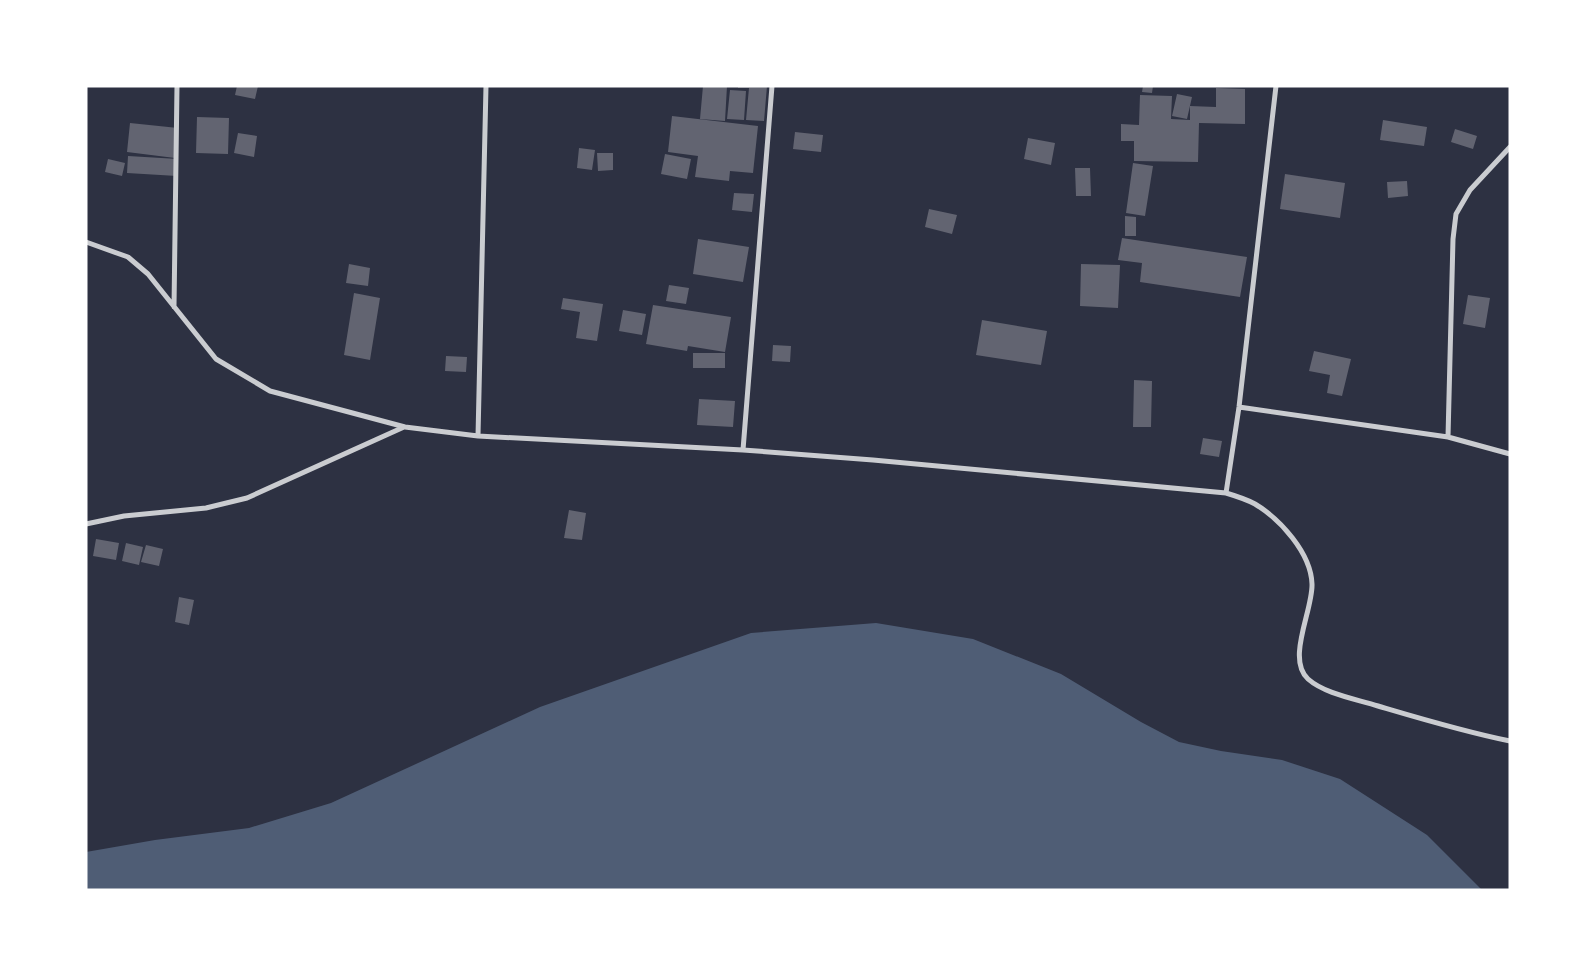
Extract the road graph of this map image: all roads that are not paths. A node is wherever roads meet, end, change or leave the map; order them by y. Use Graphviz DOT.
graph roads {
  1 [pos="177,86"];
  2 [pos="486,86"];
  3 [pos="772,86"];
  4 [pos="1276,86"];
  5 [pos="1510,147"];
  6 [pos="86,242"];
  7 [pos="174,307"];
  8 [pos="1239,407"];
  9 [pos="404,427"];
  10 [pos="478,436"];
  11 [pos="1448,437"];
  12 [pos="743,450"];
  13 [pos="1510,454"];
  14 [pos="1226,493"];
  15 [pos="86,524"];
  16 [pos="1510,741"];
  1 -- 7 [label="street"];
  2 -- 10 [label="street"];
  3 -- 12 [label="street"];
  4 -- 8 [label="street"];
  5 -- 11 [label="street"];
  6 -- 7 [label="street"];
  7 -- 9 [label="street"];
  8 -- 11 [label="street"];
  8 -- 14 [label="street"];
  9 -- 10 [label="street"];
  9 -- 15 [label="street"];
  10 -- 12 [label="street"];
  11 -- 13 [label="street"];
  12 -- 14 [label="street"];
  14 -- 16 [label="street"];
}
